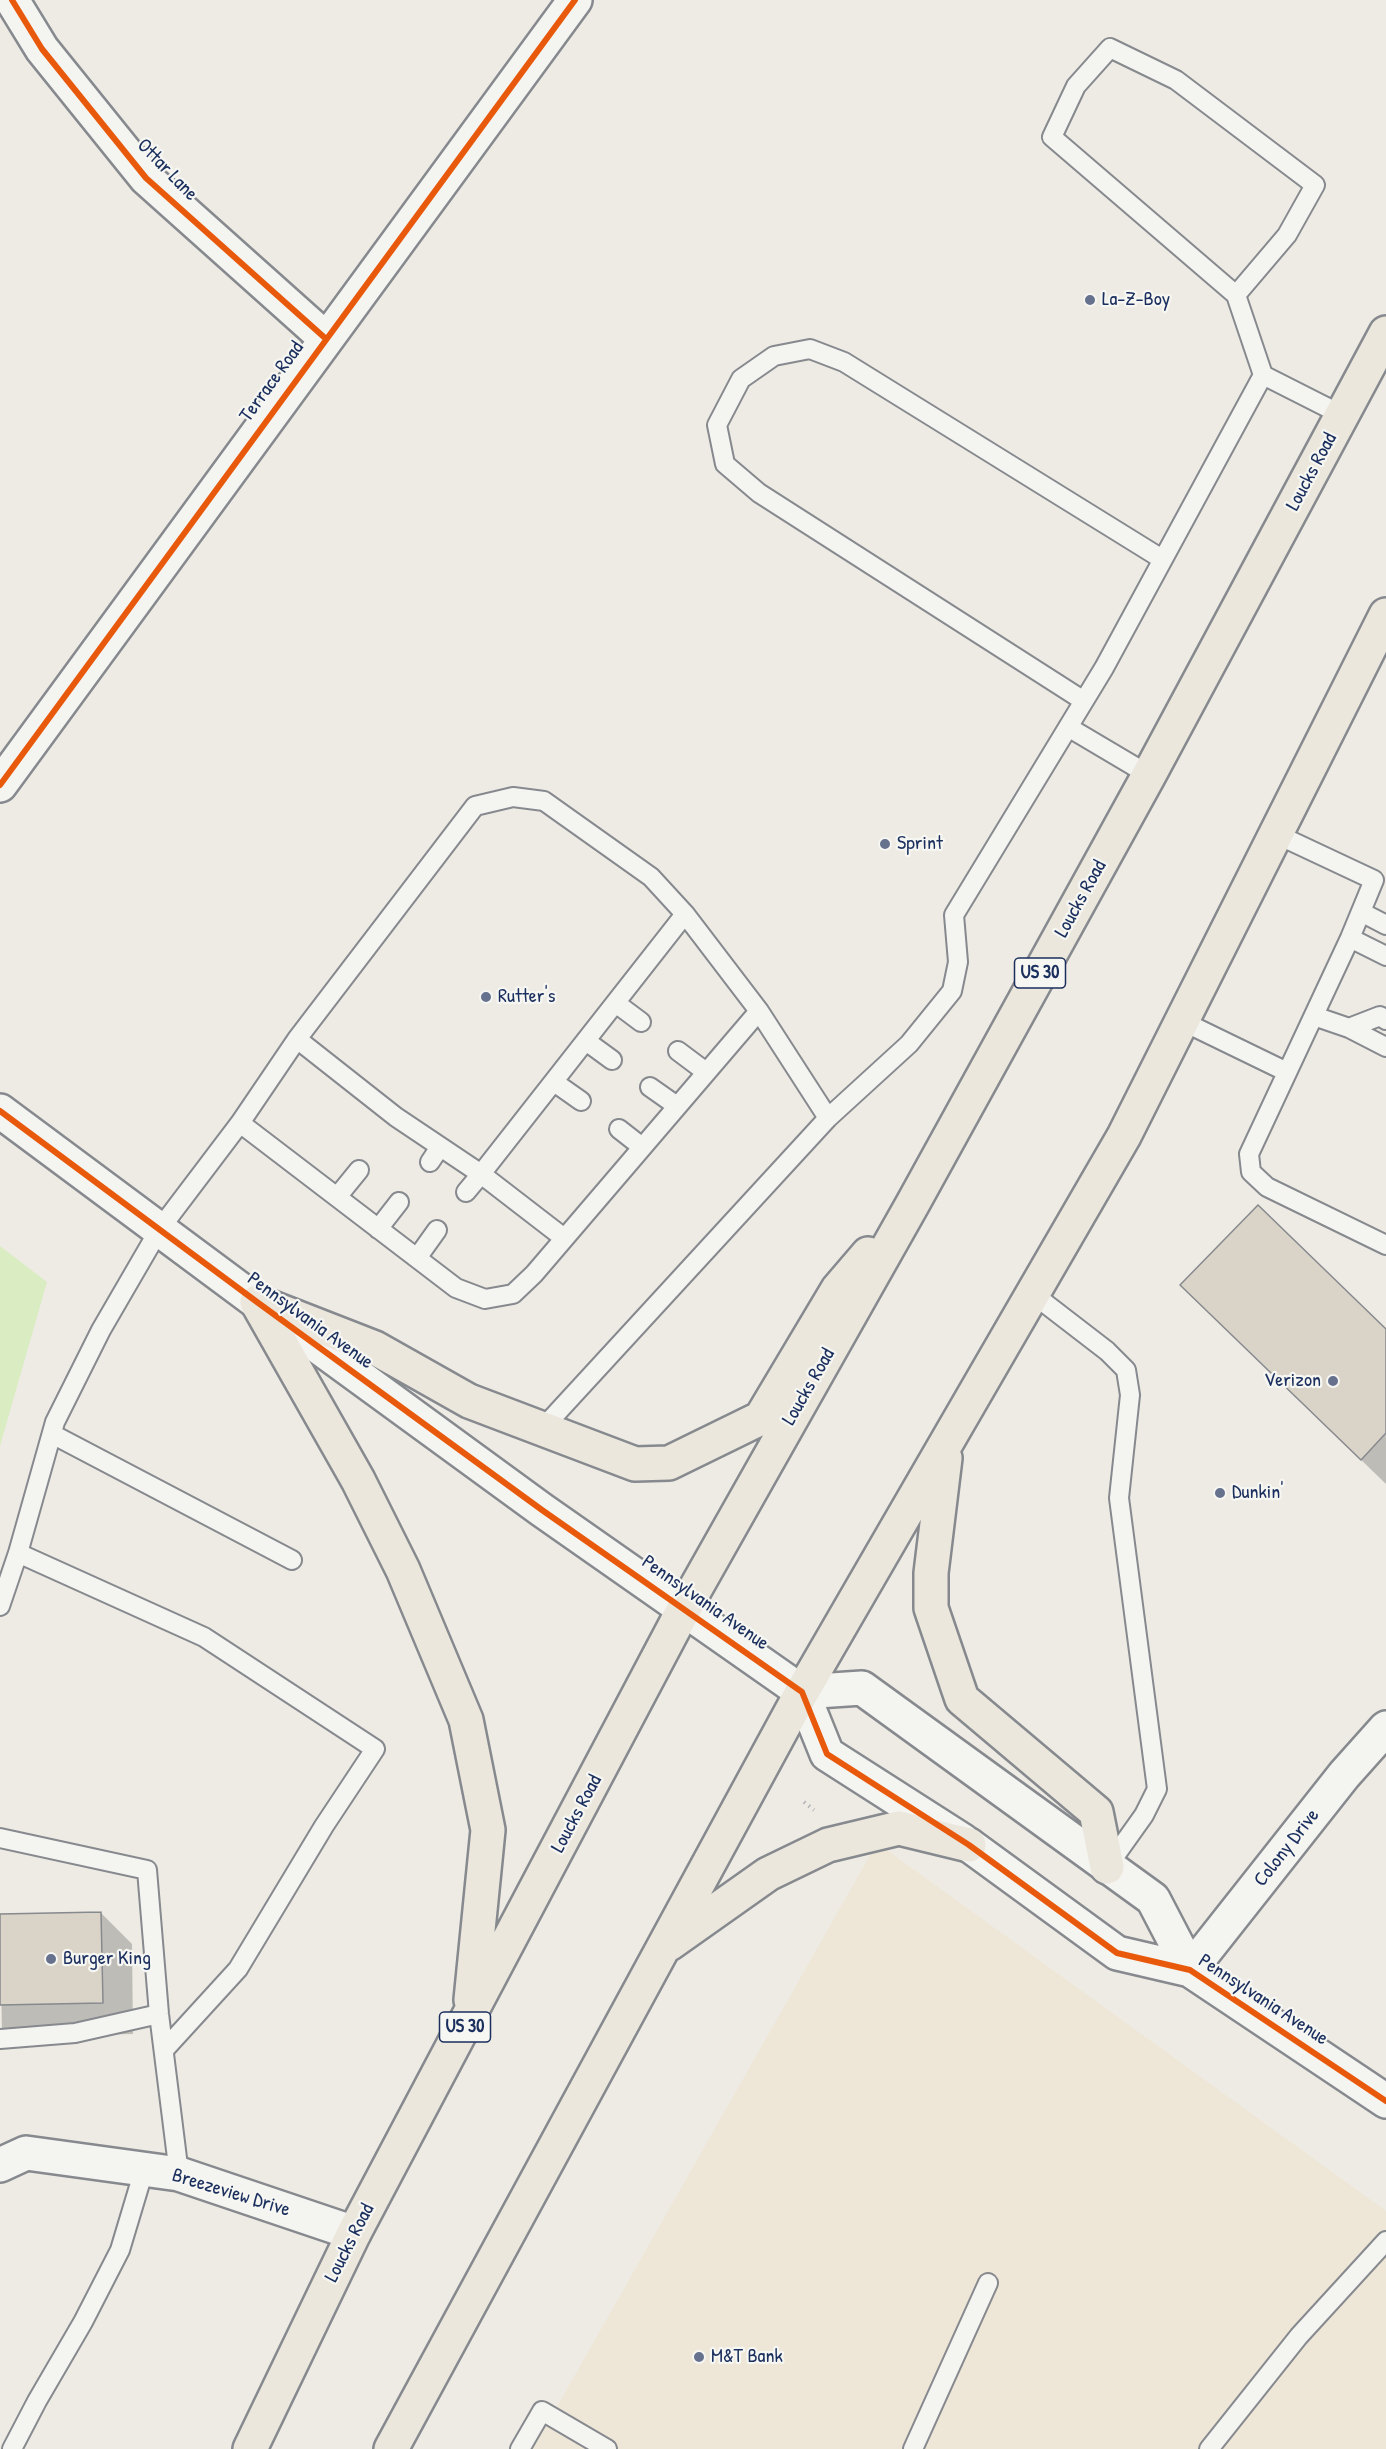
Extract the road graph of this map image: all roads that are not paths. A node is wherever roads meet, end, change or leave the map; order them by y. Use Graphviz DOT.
graph roads {
  1 [pos="12,0"];
  2 [pos="574,0"];
  3 [pos="1236,295"];
  4 [pos="1386,333"];
  5 [pos="325,338"];
  6 [pos="1263,375"];
  7 [pos="1342,415"];
  8 [pos="1162,559"];
  9 [pos="1386,615"];
  10 [pos="1083,701"];
  11 [pos="1068,727"];
  12 [pos="10,748"];
  13 [pos="1149,775"];
  14 [pos="0,785"];
  15 [pos="1276,834"];
  16 [pos="1380,883"];
  17 [pos="1361,912"];
  18 [pos="685,914"];
  19 [pos="1386,925"];
  20 [pos="1350,938"];
  21 [pos="1386,956"];
  22 [pos="617,1004"];
  23 [pos="759,1011"];
  24 [pos="1314,1016"];
  25 [pos="1386,1020"];
  26 [pos="1182,1021"];
  27 [pos="641,1022"];
  28 [pos="1349,1028"];
  29 [pos="297,1039"];
  30 [pos="586,1041"];
  31 [pos="1386,1047"];
  32 [pos="678,1051"];
  33 [pos="612,1060"];
  34 [pos="706,1072"];
  35 [pos="1287,1072"];
  36 [pos="554,1082"];
  37 [pos="650,1087"];
  38 [pos="581,1101"];
  39 [pos="677,1106"];
  40 [pos="0,1111"];
  41 [pos="828,1118"];
  42 [pos="240,1123"];
  43 [pos="619,1129"];
  44 [pos="642,1147"];
  45 [pos="359,1170"];
  46 [pos="481,1174"];
  47 [pos="466,1192"];
  48 [pos="337,1197"];
  49 [pos="399,1202"];
  50 [pos="912,1205"];
  51 [pos="378,1229"];
  52 [pos="159,1230"];
  53 [pos="437,1230"];
  54 [pos="564,1238"];
  55 [pos="1386,1245"];
  56 [pos="417,1258"];
  57 [pos="1033,1294"];
  58 [pos="256,1302"];
  59 [pos="542,1429"];
  60 [pos="52,1434"];
  61 [pos="947,1445"];
  62 [pos="18,1553"];
  63 [pos="292,1560"];
  64 [pos="0,1606"];
  65 [pos="685,1607"];
  66 [pos="802,1692"];
  67 [pos="1386,1728"];
  68 [pos="0,1838"];
  69 [pos="969,1845"];
  70 [pos="1107,1867"];
  71 [pos="663,1948"];
  72 [pos="1190,1970"];
  73 [pos="159,2014"];
  74 [pos="470,2019"];
  75 [pos="0,2038"];
  76 [pos="164,2050"];
  77 [pos="1386,2100"];
  78 [pos="0,2165"];
  79 [pos="144,2170"];
  80 [pos="179,2174"];
  81 [pos="354,2234"];
  82 [pos="1386,2241"];
  83 [pos="988,2283"];
  84 [pos="12,2449"];
  85 [pos="250,2449"];
  86 [pos="391,2449"];
  87 [pos="520,2449"];
  88 [pos="607,2449"];
  89 [pos="913,2449"];
  90 [pos="1209,2449"];
  1 -- 5 [label="street, Ottar Lane"];
  2 -- 5 [label="street, Terrace Road"];
  3 -- 3 [label="lane"];
  3 -- 6 [label="lane"];
  4 -- 7 [label="highway, Loucks Road / US 30"];
  5 -- 12 [label="street, Terrace Road"];
  6 -- 7 [label="lane"];
  6 -- 8 [label="lane"];
  7 -- 13 [label="highway, Loucks Road / US 30"];
  8 -- 10 [label="lane"];
  8 -- 10 [label="lane"];
  9 -- 15 [label="highway"];
  10 -- 11 [label="lane"];
  11 -- 13 [label="lane"];
  11 -- 41 [label="lane"];
  12 -- 14 [label="street, Terrace Road"];
  13 -- 50 [label="highway, Loucks Road / US 30"];
  15 -- 16 [label="lane"];
  15 -- 26 [label="highway"];
  16 -- 17 [label="lane"];
  17 -- 19 [label="lane"];
  17 -- 20 [label="lane"];
  18 -- 22 [label="lane"];
  18 -- 23 [label="lane"];
  18 -- 29 [label="lane"];
  20 -- 21 [label="lane"];
  20 -- 24 [label="lane"];
  22 -- 27 [label="lane"];
  22 -- 30 [label="lane"];
  23 -- 34 [label="lane"];
  23 -- 41 [label="lane"];
  24 -- 28 [label="lane"];
  24 -- 35 [label="lane"];
  25 -- 28 [label="lane"];
  26 -- 35 [label="lane"];
  26 -- 57 [label="highway"];
  28 -- 31 [label="lane"];
  29 -- 42 [label="lane"];
  29 -- 46 [label="lane"];
  30 -- 33 [label="lane"];
  30 -- 36 [label="lane"];
  32 -- 34 [label="lane"];
  34 -- 39 [label="lane"];
  35 -- 55 [label="lane"];
  36 -- 38 [label="lane"];
  36 -- 46 [label="lane"];
  37 -- 39 [label="lane"];
  39 -- 44 [label="lane"];
  40 -- 52 [label="street, Pennsylvania Avenue"];
  41 -- 59 [label="lane"];
  42 -- 48 [label="lane"];
  42 -- 52 [label="lane"];
  43 -- 44 [label="lane"];
  44 -- 54 [label="lane"];
  45 -- 48 [label="lane"];
  46 -- 47 [label="lane"];
  46 -- 54 [label="lane"];
  48 -- 51 [label="lane"];
  49 -- 51 [label="lane"];
  50 -- 59 [label="highway"];
  50 -- 65 [label="highway, Loucks Road / US 30"];
  51 -- 56 [label="lane"];
  52 -- 58 [label="street, Pennsylvania Avenue"];
  52 -- 60 [label="lane"];
  53 -- 56 [label="lane"];
  54 -- 56 [label="lane"];
  57 -- 61 [label="highway"];
  57 -- 70 [label="lane"];
  58 -- 59 [label="highway"];
  58 -- 65 [label="street, Pennsylvania Avenue"];
  58 -- 74 [label="highway"];
  60 -- 62 [label="lane"];
  60 -- 63 [label="lane"];
  61 -- 66 [label="highway"];
  61 -- 70 [label="highway"];
  62 -- 64 [label="lane"];
  62 -- 76 [label="lane"];
  65 -- 66 [label="street, Pennsylvania Avenue"];
  65 -- 74 [label="highway, Loucks Road / US 30"];
  66 -- 69 [label="street, Pennsylvania Avenue"];
  66 -- 70 [label="street, Pennsylvania Avenue"];
  66 -- 71 [label="highway"];
  67 -- 72 [label="street, Colony Drive"];
  68 -- 73 [label="lane"];
  69 -- 71 [label="highway"];
  69 -- 72 [label="street, Pennsylvania Avenue"];
  70 -- 72 [label="street, Pennsylvania Avenue"];
  71 -- 86 [label="highway"];
  72 -- 77 [label="street, Pennsylvania Avenue"];
  73 -- 75 [label="lane"];
  73 -- 76 [label="lane"];
  74 -- 81 [label="highway, Loucks Road / US 30"];
  76 -- 80 [label="lane"];
  78 -- 79 [label="street, Breezeview Drive"];
  79 -- 80 [label="street, Breezeview Drive"];
  79 -- 84 [label="lane"];
  80 -- 81 [label="street, Breezeview Drive"];
  81 -- 85 [label="highway, Loucks Road / US 30"];
  82 -- 90 [label="lane"];
  83 -- 89 [label="lane"];
  87 -- 88 [label="lane"];
}
